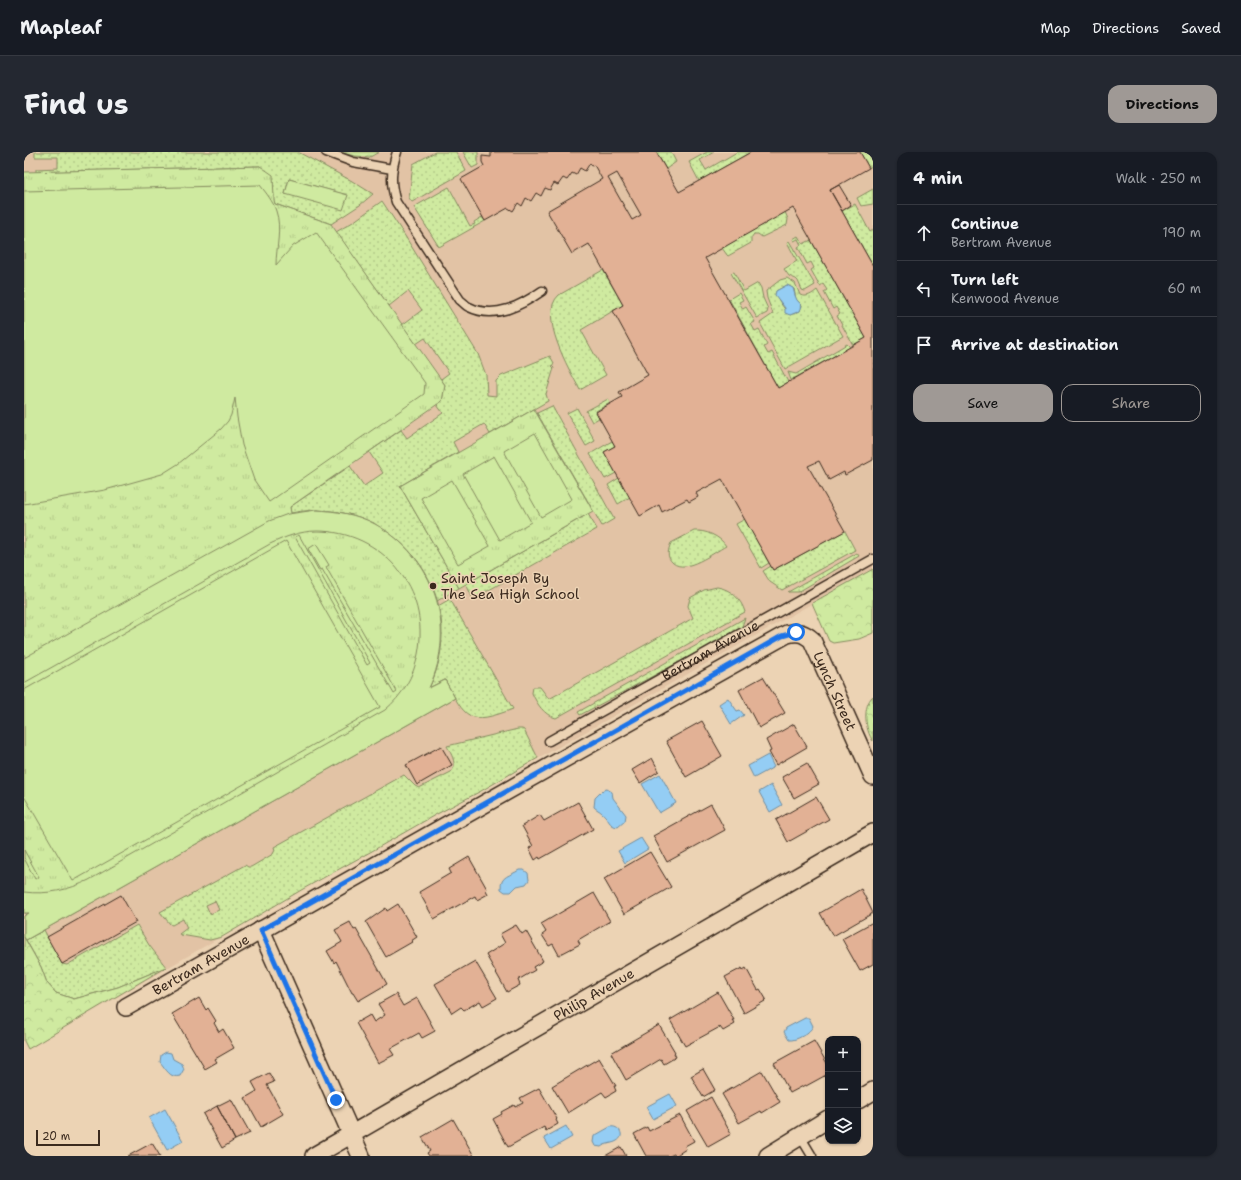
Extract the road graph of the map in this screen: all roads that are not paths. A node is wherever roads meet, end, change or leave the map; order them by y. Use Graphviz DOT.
graph roads {
  1 [pos="326,152"];
  2 [pos="396,152"];
  3 [pos="392,169"];
  4 [pos="542,291"];
  5 [pos="873,560"];
  6 [pos="800,633"];
  7 [pos="549,741"];
  8 [pos="873,776"];
  9 [pos="873,833"];
  10 [pos="261,930"];
  11 [pos="126,1007"];
  12 [pos="873,1091"];
  13 [pos="861,1098"];
  14 [pos="825,1121"];
  15 [pos="351,1135"];
  16 [pos="800,1136"];
  17 [pos="314,1156"];
  18 [pos="360,1156"];
  19 [pos="768,1156"];
  20 [pos="812,1156"];
  1 -- 3 [label="lane"];
  2 -- 3 [label="lane"];
  3 -- 4 [label="lane"];
  5 -- 7 [label="lane, Bertram Avenue"];
  6 -- 8 [label="street, Lynch Street"];
  6 -- 10 [label="street, Bertram Avenue"];
  9 -- 15 [label="street, Philip Avenue"];
  10 -- 11 [label="street, Bertram Avenue"];
  10 -- 15 [label="street"];
  12 -- 13 [label="street"];
  14 -- 16 [label="street"];
  15 -- 17 [label="street, Philip Avenue"];
  15 -- 18 [label="street"];
  16 -- 19 [label="street"];
  16 -- 20 [label="lane"];
}
